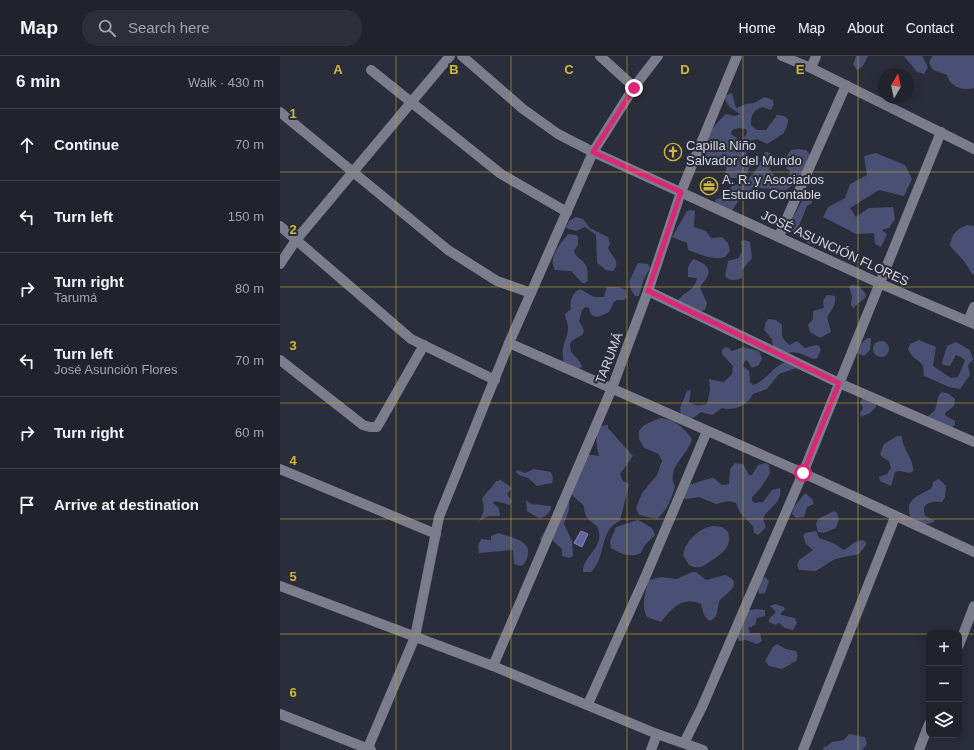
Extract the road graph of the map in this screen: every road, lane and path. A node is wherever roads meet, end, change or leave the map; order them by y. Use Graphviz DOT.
graph roads {
  1 [pos="450,56"];
  2 [pos="462,56"];
  3 [pos="600,56"];
  4 [pos="658,56"];
  5 [pos="737,56"];
  6 [pos="782,56"];
  7 [pos="816,56"];
  8 [pos="811,68"];
  9 [pos="371,70"];
  10 [pos="846,85"];
  11 [pos="634,88"];
  12 [pos="411,103"];
  13 [pos="280,112"];
  14 [pos="941,132"];
  15 [pos="974,149"];
  16 [pos="593,152"];
  17 [pos="353,172"];
  18 [pos="681,192"];
  19 [pos="567,212"];
  20 [pos="280,226"];
  21 [pos="779,236"];
  22 [pos="296,240"];
  23 [pos="280,264"];
  24 [pos="881,284"];
  25 [pos="648,291"];
  26 [pos="531,293"];
  27 [pos="974,307"];
  28 [pos="971,322"];
  29 [pos="510,343"];
  30 [pos="424,345"];
  31 [pos="280,360"];
  32 [pos="495,380"];
  33 [pos="839,383"];
  34 [pos="612,388"];
  35 [pos="707,431"];
  36 [pos="974,442"];
  37 [pos="280,469"];
  38 [pos="803,473"];
  39 [pos="895,517"];
  40 [pos="436,534"];
  41 [pos="974,552"];
  42 [pos="280,586"];
  43 [pos="974,606"];
  44 [pos="415,637"];
  45 [pos="962,637"];
  46 [pos="493,666"];
  47 [pos="588,704"];
  48 [pos="280,714"];
  49 [pos="926,732"];
  50 [pos="657,734"];
  51 [pos="684,743"];
  52 [pos="369,750"];
  53 [pos="651,750"];
  54 [pos="703,750"];
  55 [pos="803,750"];
  56 [pos="919,750"];
  1 -- 12 [label="street"];
  2 -- 16 [label="street, JOSÉ ASUNCIÓN FLORES"];
  3 -- 11 [label="street"];
  4 -- 11 [label="street"];
  5 -- 18 [label="street, TARUMÁ"];
  6 -- 8 [label="street"];
  7 -- 8 [label="street"];
  8 -- 10 [label="street"];
  9 -- 12 [label="street"];
  10 -- 14 [label="street"];
  10 -- 21 [label="street"];
  11 -- 16 [label="street"];
  12 -- 17 [label="street"];
  12 -- 19 [label="street"];
  13 -- 17 [label="street"];
  14 -- 15 [label="street"];
  14 -- 24 [label="street"];
  16 -- 18 [label="street, JOSÉ ASUNCIÓN FLORES"];
  16 -- 19 [label="street"];
  17 -- 22 [label="street"];
  17 -- 26 [label="street"];
  18 -- 21 [label="street, JOSÉ ASUNCIÓN FLORES"];
  18 -- 25 [label="street, TARUMÁ"];
  19 -- 26 [label="street"];
  20 -- 22 [label="street"];
  21 -- 24 [label="street, JOSÉ ASUNCIÓN FLORES"];
  22 -- 23 [label="street"];
  22 -- 30 [label="street"];
  24 -- 28 [label="street, JOSÉ ASUNCIÓN FLORES"];
  24 -- 33 [label="street"];
  25 -- 33 [label="street"];
  25 -- 34 [label="street, TARUMÁ"];
  26 -- 29 [label="street"];
  27 -- 28 [label="street"];
  29 -- 32 [label="street"];
  29 -- 34 [label="street"];
  30 -- 31 [label="street"];
  30 -- 32 [label="street"];
  32 -- 40 [label="street"];
  33 -- 36 [label="street"];
  33 -- 38 [label="street"];
  34 -- 35 [label="street"];
  34 -- 46 [label="street, TARUMÁ"];
  35 -- 38 [label="street"];
  35 -- 47 [label="street"];
  37 -- 40 [label="street"];
  38 -- 39 [label="street"];
  38 -- 51 [label="street"];
  39 -- 41 [label="street"];
  39 -- 55 [label="street"];
  40 -- 44 [label="street"];
  42 -- 44 [label="street"];
  43 -- 45 [label="street"];
  44 -- 46 [label="street"];
  44 -- 52 [label="street"];
  46 -- 47 [label="street"];
  47 -- 50 [label="street"];
  48 -- 52 [label="street"];
  49 -- 56 [label="street"];
  50 -- 51 [label="street"];
  50 -- 53 [label="street"];
  51 -- 54 [label="street"];
}
